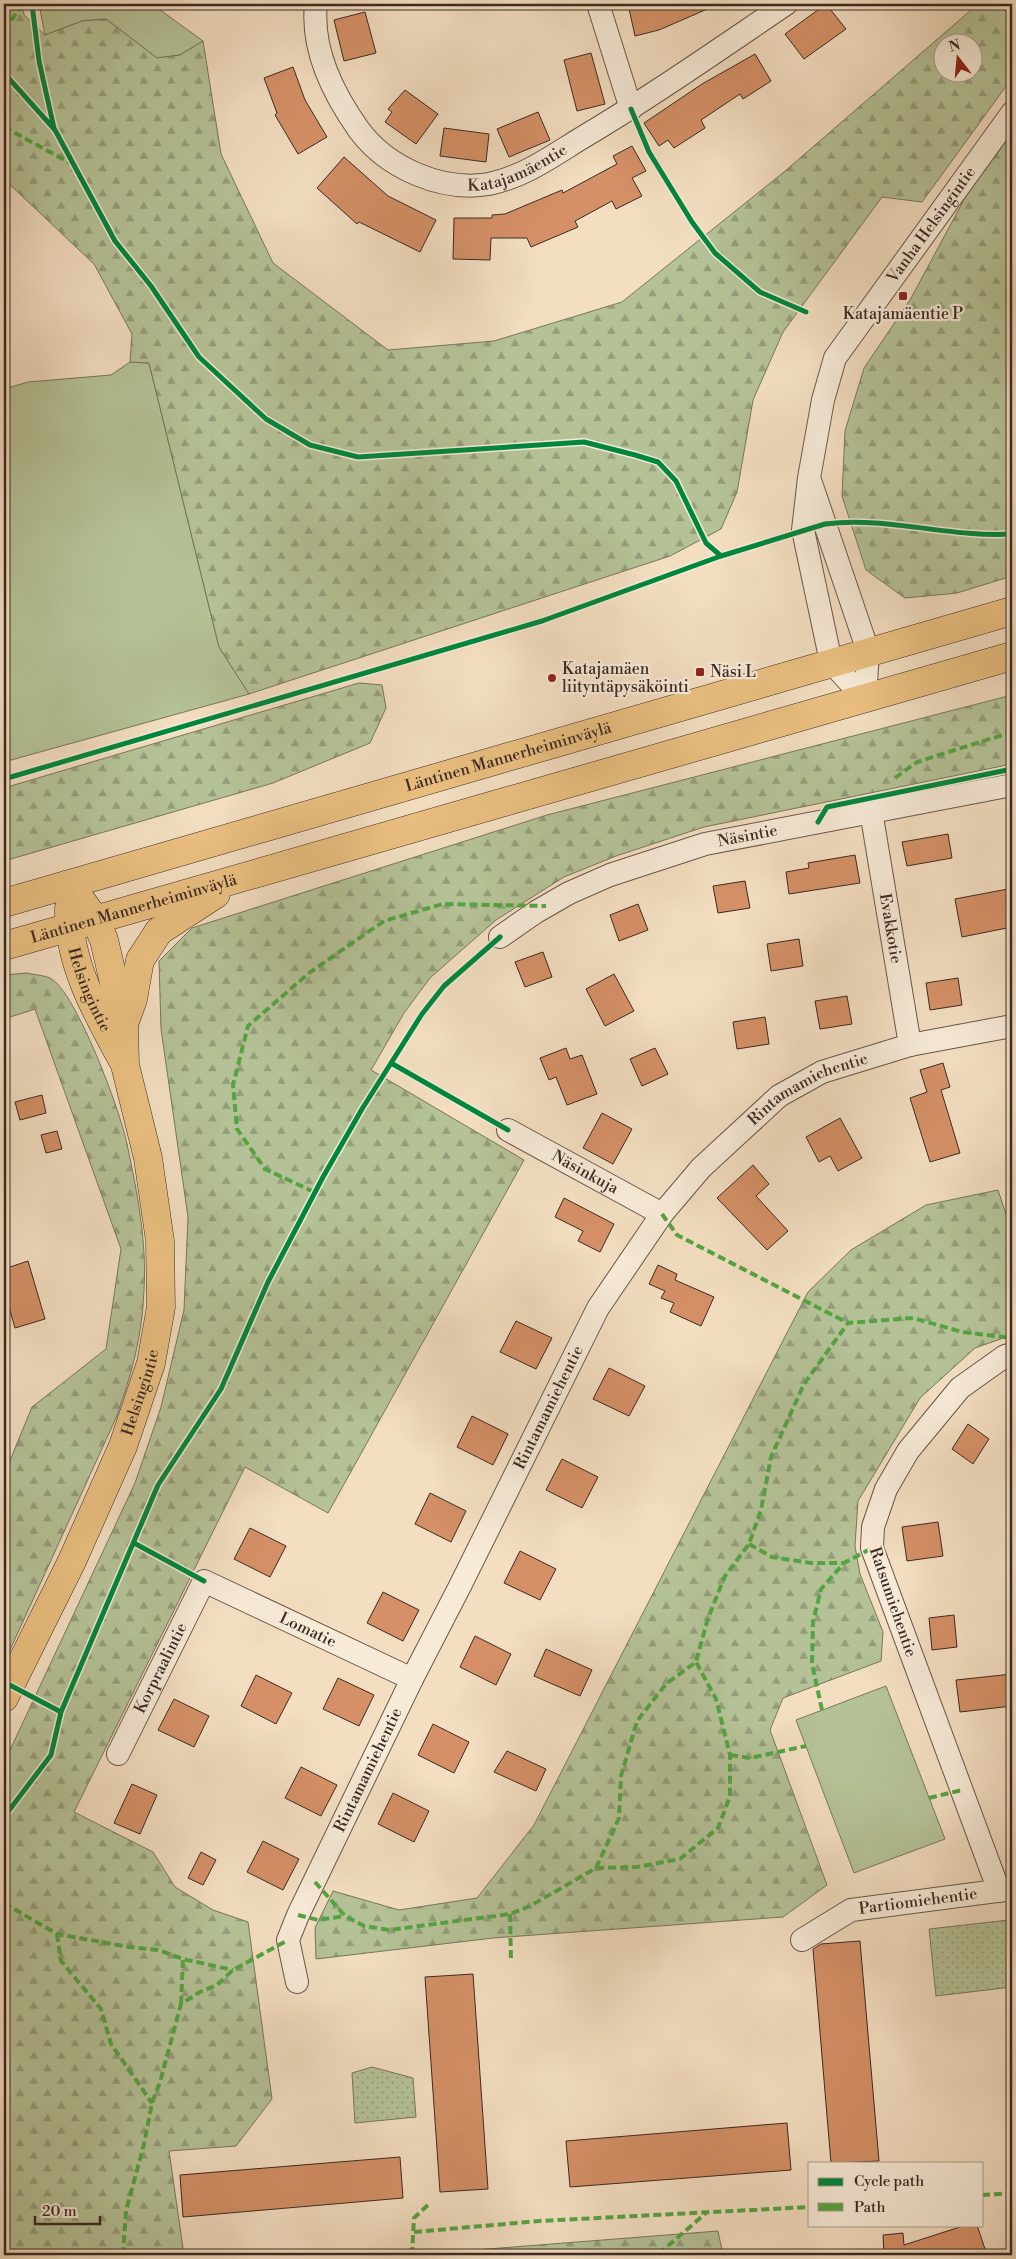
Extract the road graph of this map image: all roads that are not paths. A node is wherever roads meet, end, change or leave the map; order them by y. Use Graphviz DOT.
graph roads {
  1 [pos="316,4"];
  2 [pos="598,4"];
  3 [pos="786,4"];
  4 [pos="631,110"];
  5 [pos="1012,113"];
  6 [pos="1005,136"];
  7 [pos="809,478"];
  8 [pos="1012,611"];
  9 [pos="868,652"];
  10 [pos="1012,656"];
  11 [pos="831,662"];
  12 [pos="865,699"];
  13 [pos="1012,785"];
  14 [pos="871,811"];
  15 [pos="246,876"];
  16 [pos="69,884"];
  17 [pos="4,903"];
  18 [pos="95,919"];
  19 [pos="69,926"];
  20 [pos="500,937"];
  21 [pos="4,946"];
  22 [pos="124,1026"];
  23 [pos="1012,1026"];
  24 [pos="910,1046"];
  25 [pos="125,1065"];
  26 [pos="508,1130"];
  27 [pos="662,1214"];
  28 [pos="1012,1354"];
  29 [pos="204,1581"];
  30 [pos="412,1678"];
  31 [pos="4,1698"];
  32 [pos="118,1754"];
  33 [pos="1006,1890"];
  34 [pos="802,1940"];
  35 [pos="297,1982"];
  1 -- 4 [label="street, Katajamäentie"];
  2 -- 4 [label="street"];
  3 -- 4 [label="street, Katajamäentie"];
  5 -- 6 [label="street, Vanha Helsingintie"];
  6 -- 7 [label="street, Vanha Helsingintie"];
  7 -- 9 [label="street, Vanha Helsingintie"];
  7 -- 11 [label="street, Vanha Helsingintie"];
  8 -- 9 [label="main road, Läntinen Mannerheiminväylä"];
  9 -- 11 [label="main road, Läntinen Mannerheiminväylä"];
  9 -- 12 [label="street, Vanha Helsingintie"];
  10 -- 12 [label="main road, Läntinen Mannerheiminväylä"];
  11 -- 12 [label="street"];
  11 -- 16 [label="main road, Läntinen Mannerheiminväylä"];
  12 -- 15 [label="main road, Läntinen Mannerheiminväylä"];
  13 -- 14 [label="street, Näsintie"];
  14 -- 20 [label="street, Näsintie"];
  14 -- 24 [label="street, Evakkotie"];
  15 -- 18 [label="main road, Läntinen Mannerheiminväylä"];
  15 -- 22 [label="main road, Helsingintie"];
  16 -- 17 [label="main road, Läntinen Mannerheiminväylä"];
  16 -- 18 [label="main road, Helsingintie"];
  16 -- 19 [label="main road, Helsingintie"];
  18 -- 19 [label="main road, Läntinen Mannerheiminväylä"];
  18 -- 22 [label="main road, Helsingintie"];
  19 -- 21 [label="main road, Läntinen Mannerheiminväylä"];
  19 -- 25 [label="main road, Helsingintie"];
  22 -- 25 [label="main road, Helsingintie"];
  23 -- 24 [label="street, Rintamamiehentie"];
  24 -- 27 [label="street, Rintamamiehentie"];
  25 -- 31 [label="main road, Helsingintie"];
  26 -- 27 [label="street, Näsinkuja"];
  27 -- 30 [label="street, Rintamamiehentie"];
  28 -- 33 [label="street, Ratsumiehentie"];
  29 -- 30 [label="street, Lomatie"];
  29 -- 32 [label="street, Korpraalintie"];
  30 -- 35 [label="street, Rintamamiehentie"];
  33 -- 34 [label="street, Partiomiehentie"];
}
